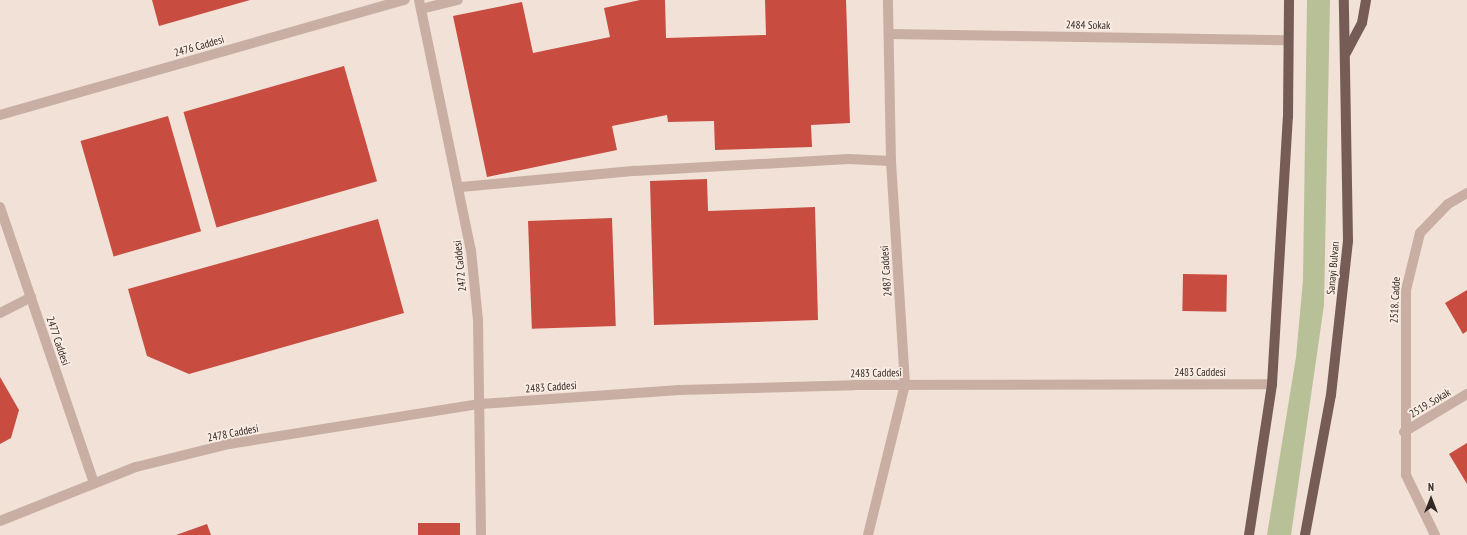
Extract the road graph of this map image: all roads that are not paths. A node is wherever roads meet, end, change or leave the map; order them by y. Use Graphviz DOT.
graph roads {
  1 [pos="405,0"];
  2 [pos="458,0"];
  3 [pos="888,0"];
  4 [pos="1288,0"];
  5 [pos="1344,0"];
  6 [pos="1366,0"];
  7 [pos="420,4"];
  8 [pos="889,34"];
  9 [pos="1287,40"];
  10 [pos="1346,53"];
  11 [pos="0,115"];
  12 [pos="891,161"];
  13 [pos="461,187"];
  14 [pos="1467,193"];
  15 [pos="0,207"];
  16 [pos="31,297"];
  17 [pos="0,313"];
  18 [pos="905,384"];
  19 [pos="1272,384"];
  20 [pos="1467,394"];
  21 [pos="480,404"];
  22 [pos="1404,432"];
  23 [pos="94,483"];
  24 [pos="0,521"];
  25 [pos="482,535"];
  26 [pos="868,535"];
  27 [pos="1250,535"];
  28 [pos="1305,535"];
  29 [pos="1435,535"];
  1 -- 11 [label="street, 2476 Caddesi"];
  2 -- 7 [label="street"];
  3 -- 8 [label="street, 2487 Caddesi"];
  4 -- 9 [label="main road"];
  5 -- 10 [label="main road, Sanayi Bulvarı"];
  6 -- 10 [label="main road"];
  7 -- 13 [label="street, 2472 Caddesi"];
  8 -- 9 [label="street, 2484 Sokak"];
  8 -- 12 [label="street, 2487 Caddesi"];
  9 -- 19 [label="main road"];
  10 -- 28 [label="main road, Sanayi Bulvarı"];
  12 -- 13 [label="street"];
  12 -- 18 [label="street, 2487 Caddesi"];
  13 -- 21 [label="street, 2472 Caddesi"];
  14 -- 22 [label="street, 2518. Cadde"];
  15 -- 16 [label="street, 2477 Caddesi"];
  16 -- 17 [label="street"];
  16 -- 23 [label="street, 2477 Caddesi"];
  18 -- 19 [label="street, 2483 Caddesi"];
  18 -- 21 [label="street, 2483 Caddesi"];
  18 -- 26 [label="street, 2487 Caddesi"];
  19 -- 27 [label="main road"];
  20 -- 22 [label="street, 2519. Sokak"];
  21 -- 23 [label="street, 2478 Caddesi"];
  21 -- 25 [label="street, 2472 Caddesi"];
  22 -- 29 [label="street, 2518. Cadde"];
  23 -- 24 [label="street, 2478 Caddesi"];
}
